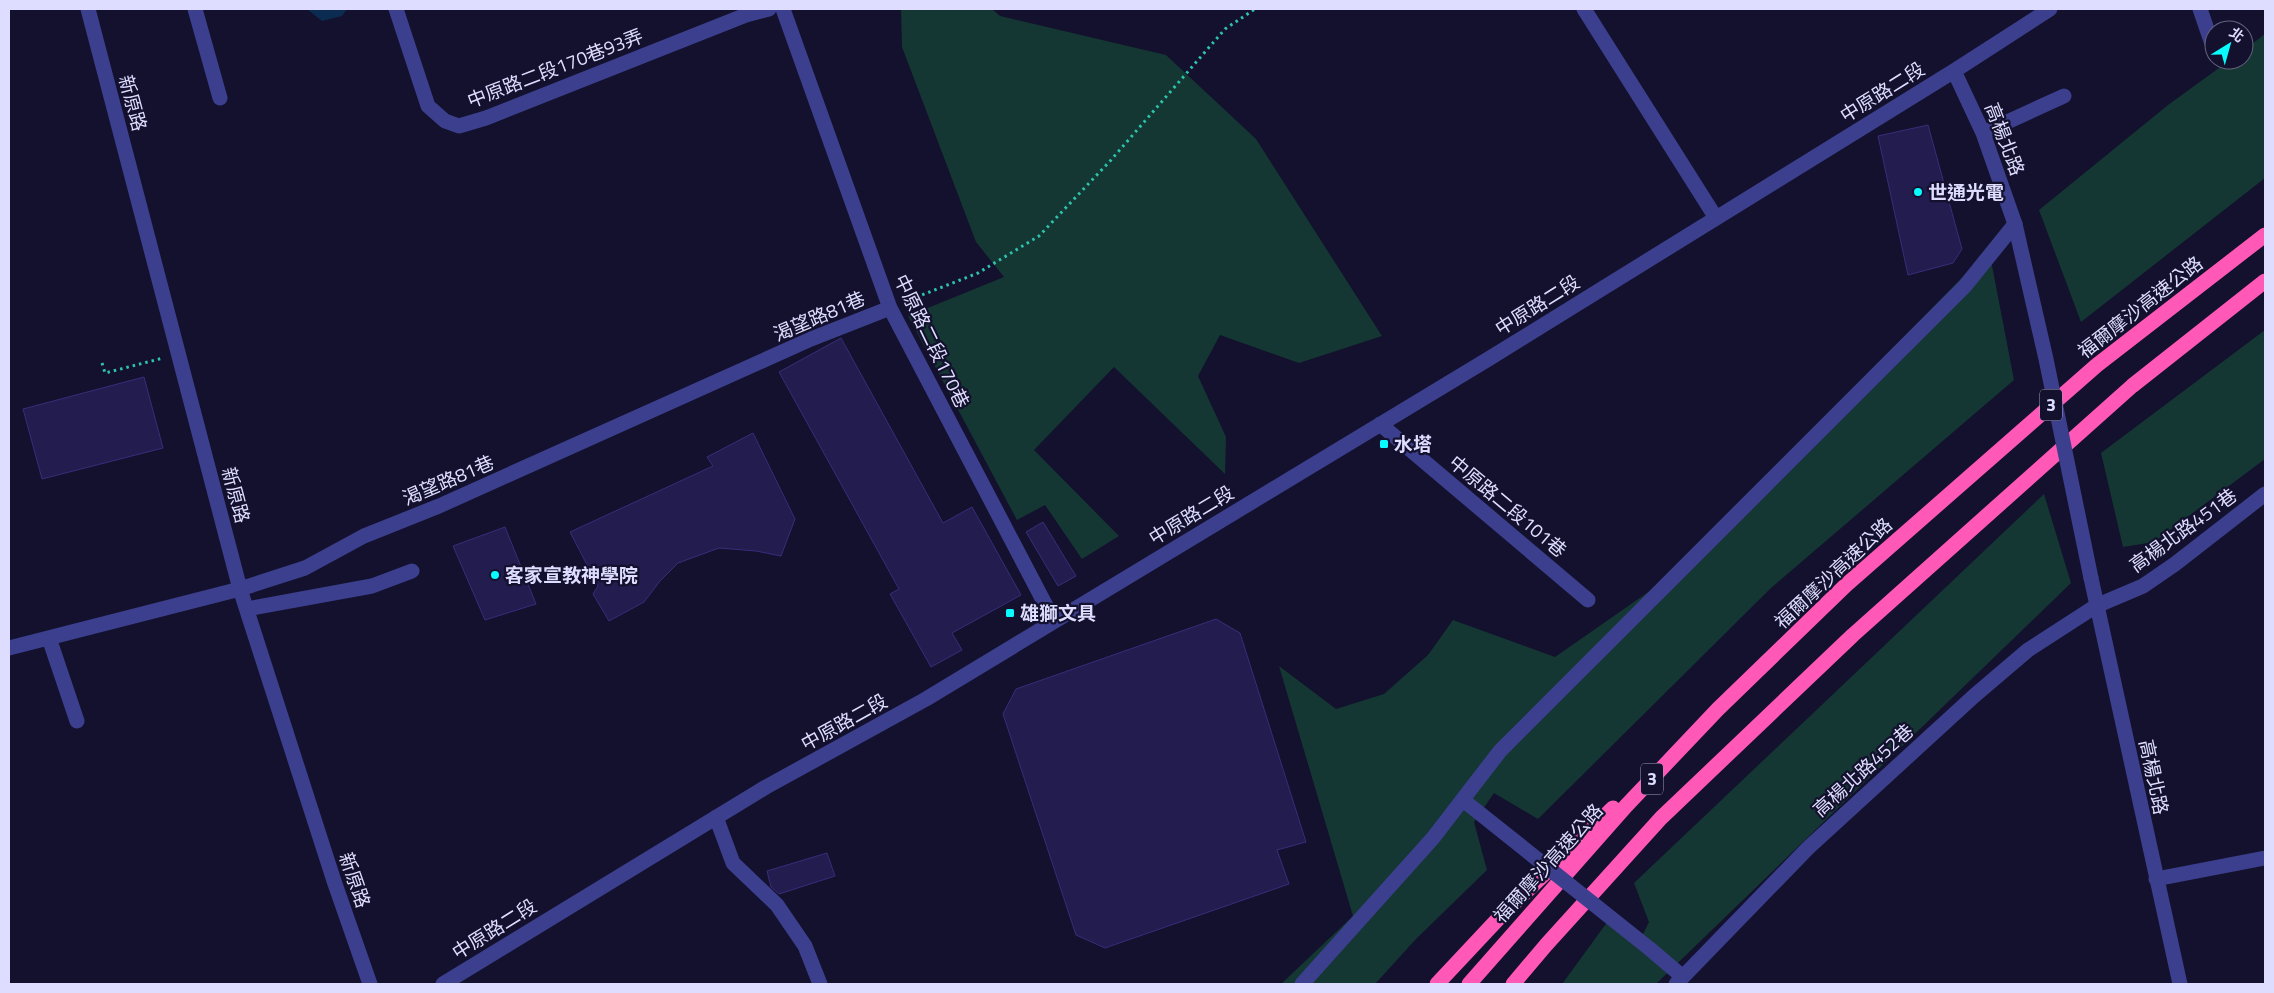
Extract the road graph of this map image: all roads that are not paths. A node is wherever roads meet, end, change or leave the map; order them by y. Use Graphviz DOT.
graph roads {
  1 [pos="88,9"];
  2 [pos="195,9"];
  3 [pos="396,9"];
  4 [pos="769,9"];
  5 [pos="783,9"];
  6 [pos="1584,9"];
  7 [pos="2050,9"];
  8 [pos="1954,71"];
  9 [pos="2064,96"];
  10 [pos="220,98"];
  11 [pos="1983,133"];
  12 [pos="1716,218"];
  13 [pos="2015,224"];
  14 [pos="2265,235"];
  15 [pos="2265,281"];
  16 [pos="890,308"];
  17 [pos="1380,424"];
  18 [pos="2265,494"];
  19 [pos="412,571"];
  20 [pos="240,589"];
  21 [pos="1588,600"];
  22 [pos="2096,606"];
  23 [pos="247,609"];
  24 [pos="1054,622"];
  25 [pos="49,638"];
  26 [pos="9,648"];
  27 [pos="1718,709"];
  28 [pos="76,721"];
  29 [pos="1463,800"];
  30 [pos="716,817"];
  31 [pos="2265,858"];
  32 [pos="2156,879"];
  33 [pos="1679,981"];
  34 [pos="370,984"];
  35 [pos="443,984"];
  36 [pos="820,984"];
  37 [pos="1302,984"];
  38 [pos="1437,984"];
  39 [pos="1469,984"];
  40 [pos="1513,984"];
  41 [pos="2180,984"];
  1 -- 20 [label="street, 新原路"];
  2 -- 10 [label="street"];
  3 -- 4 [label="street, 中原路二段170巷93弄"];
  5 -- 16 [label="street, 中原路二段170巷"];
  6 -- 12 [label="street"];
  7 -- 8 [label="street, 中原路二段"];
  8 -- 11 [label="street, 高楊北路"];
  8 -- 12 [label="street, 中原路二段"];
  9 -- 11 [label="street"];
  11 -- 13 [label="street, 高楊北路"];
  12 -- 17 [label="street, 中原路二段"];
  13 -- 22 [label="street, 高楊北路, bridge"];
  13 -- 29 [label="street"];
  14 -- 27 [label="highway, 福爾摩沙高速公路 / 3"];
  15 -- 40 [label="highway, 3"];
  16 -- 20 [label="street, 渴望路81巷"];
  16 -- 24 [label="street, 中原路二段170巷"];
  17 -- 21 [label="street, 中原路二段101巷"];
  17 -- 24 [label="street, 中原路二段"];
  18 -- 22 [label="street, 高楊北路451巷"];
  19 -- 23 [label="street"];
  20 -- 23 [label="street, 新原路"];
  20 -- 25 [label="street, 渴望路81巷"];
  22 -- 32 [label="street, 高楊北路"];
  22 -- 33 [label="street, 高楊北路452巷"];
  23 -- 34 [label="street, 新原路"];
  24 -- 30 [label="street, 中原路二段"];
  25 -- 26 [label="street, 渴望路81巷"];
  25 -- 28 [label="street"];
  27 -- 38 [label="highway"];
  27 -- 39 [label="highway, 福爾摩沙高速公路 / 3"];
  29 -- 33 [label="street, bridge"];
  29 -- 37 [label="street"];
  30 -- 35 [label="street, 中原路二段"];
  30 -- 36 [label="street"];
  31 -- 32 [label="street"];
  32 -- 41 [label="street, 高楊北路"];
}
